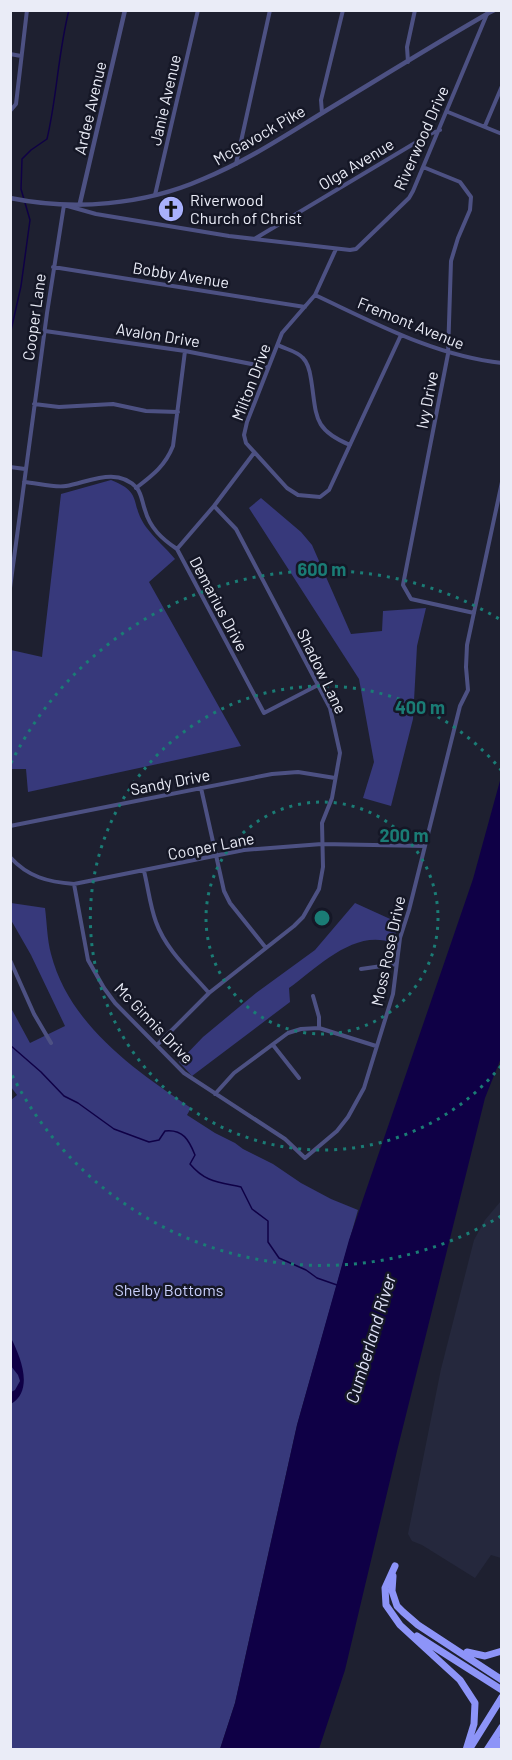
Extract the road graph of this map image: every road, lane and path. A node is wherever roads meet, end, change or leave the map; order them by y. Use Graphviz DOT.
graph roads {
  1 [pos="27,10"];
  2 [pos="125,10"];
  3 [pos="198,10"];
  4 [pos="270,10"];
  5 [pos="343,10"];
  6 [pos="415,10"];
  7 [pos="495,10"];
  8 [pos="488,12"];
  9 [pos="10,54"];
  10 [pos="21,56"];
  11 [pos="408,62"];
  12 [pos="501,86"];
  13 [pos="12,110"];
  14 [pos="448,112"];
  15 [pos="322,113"];
  16 [pos="485,126"];
  17 [pos="440,130"];
  18 [pos="501,134"];
  19 [pos="236,164"];
  20 [pos="423,167"];
  21 [pos="155,195"];
  22 [pos="10,198"];
  23 [pos="80,204"];
  24 [pos="93,204"];
  25 [pos="64,205"];
  26 [pos="81,210"];
  27 [pos="96,214"];
  28 [pos="255,238"];
  29 [pos="336,249"];
  30 [pos="53,267"];
  31 [pos="315,296"];
  32 [pos="305,307"];
  33 [pos="45,331"];
  34 [pos="401,335"];
  35 [pos="278,345"];
  36 [pos="185,351"];
  37 [pos="448,354"];
  38 [pos="501,363"];
  39 [pos="267,367"];
  40 [pos="34,404"];
  41 [pos="178,412"];
  42 [pos="350,445"];
  43 [pos="254,453"];
  44 [pos="10,467"];
  45 [pos="26,469"];
  46 [pos="24,482"];
  47 [pos="501,482"];
  48 [pos="136,488"];
  49 [pos="214,506"];
  50 [pos="177,549"];
  51 [pos="10,588"];
  52 [pos="474,613"];
  53 [pos="318,685"];
  54 [pos="335,778"];
  55 [pos="201,788"];
  56 [pos="10,826"];
  57 [pos="322,844"];
  58 [pos="425,846"];
  59 [pos="215,856"];
  60 [pos="11,858"];
  61 [pos="144,871"];
  62 [pos="74,884"];
  63 [pos="266,948"];
  64 [pos="10,960"];
  65 [pos="396,964"];
  66 [pos="361,969"];
  67 [pos="209,993"];
  68 [pos="313,996"];
  69 [pos="319,1028"];
  70 [pos="51,1043"];
  71 [pos="156,1045"];
  72 [pos="273,1045"];
  73 [pos="376,1046"];
  74 [pos="299,1078"];
  75 [pos="215,1094"];
  76 [pos="305,1158"];
  77 [pos="397,1606"];
  78 [pos="389,1611"];
  79 [pos="400,1625"];
  80 [pos="448,1643"];
  81 [pos="501,1651"];
  82 [pos="501,1680"];
  83 [pos="501,1695"];
  84 [pos="501,1727"];
  85 [pos="501,1740"];
  86 [pos="468,1749"];
  87 [pos="487,1749"];
  88 [pos="494,1749"];
  1 -- 10 [label="street"];
  2 -- 23 [label="street, Ardee Avenue"];
  3 -- 21 [label="street, Janie Avenue"];
  4 -- 19 [label="street"];
  5 -- 15 [label="street"];
  6 -- 11 [label="street"];
  7 -- 8 [label="street, McGavock Pike"];
  8 -- 11 [label="street, McGavock Pike"];
  8 -- 14 [label="street, Riverwood Drive"];
  9 -- 10 [label="street"];
  10 -- 13 [label="street"];
  11 -- 15 [label="street, McGavock Pike"];
  12 -- 16 [label="street"];
  14 -- 16 [label="street"];
  14 -- 17 [label="street, Riverwood Drive"];
  15 -- 19 [label="street, McGavock Pike"];
  16 -- 18 [label="street"];
  17 -- 20 [label="street, Riverwood Drive"];
  17 -- 28 [label="street, Olga Avenue"];
  19 -- 21 [label="street, McGavock Pike"];
  20 -- 29 [label="street, Riverwood Drive"];
  20 -- 37 [label="street, Ivy Drive"];
  21 -- 24 [label="street, McGavock Pike"];
  22 -- 25 [label="street, McGavock Pike"];
  23 -- 24 [label="street, McGavock Pike"];
  23 -- 25 [label="street, McGavock Pike"];
  23 -- 26 [label="street, Ardee Avenue"];
  24 -- 27 [label="street"];
  25 -- 26 [label="street, Riverwood Drive"];
  25 -- 30 [label="street, Cooper Lane"];
  26 -- 27 [label="street, Riverwood Drive"];
  27 -- 28 [label="street, Riverwood Drive"];
  28 -- 29 [label="street, Riverwood Drive"];
  29 -- 31 [label="street, Milton Drive"];
  30 -- 32 [label="street, Bobby Avenue"];
  30 -- 33 [label="street, Cooper Lane"];
  31 -- 32 [label="street, Milton Drive"];
  31 -- 34 [label="street, Fremont Avenue"];
  32 -- 35 [label="street, Milton Drive"];
  33 -- 36 [label="street, Avalon Drive"];
  33 -- 40 [label="street, Cooper Lane"];
  34 -- 37 [label="street, Fremont Avenue"];
  34 -- 42 [label="street, Milton Drive"];
  35 -- 39 [label="street, Milton Drive"];
  35 -- 42 [label="street"];
  36 -- 39 [label="street, Avalon Drive"];
  36 -- 41 [label="street"];
  37 -- 38 [label="street, Fremont Avenue"];
  37 -- 52 [label="street, Ivy Drive"];
  39 -- 43 [label="street, Milton Drive"];
  40 -- 41 [label="street"];
  40 -- 45 [label="street, Cooper Lane"];
  41 -- 48 [label="street"];
  42 -- 43 [label="street, Milton Drive"];
  43 -- 49 [label="street"];
  44 -- 45 [label="street"];
  45 -- 46 [label="street, Cooper Lane"];
  46 -- 48 [label="street"];
  46 -- 51 [label="street"];
  47 -- 52 [label="street, Moss Rose Drive"];
  48 -- 50 [label="street, Demarius Drive"];
  49 -- 50 [label="street"];
  49 -- 53 [label="street, Shadow Lane"];
  50 -- 53 [label="street, Demarius Drive"];
  52 -- 58 [label="street, Moss Rose Drive"];
  53 -- 54 [label="street, Shadow Lane"];
  54 -- 55 [label="street, Sandy Drive"];
  54 -- 57 [label="street, Shadow Lane"];
  55 -- 56 [label="street, Sandy Drive"];
  55 -- 59 [label="street"];
  57 -- 58 [label="street, Cooper Lane"];
  57 -- 59 [label="street, Cooper Lane"];
  57 -- 63 [label="street, Shadow Lane"];
  58 -- 65 [label="street, Moss Rose Drive"];
  59 -- 61 [label="street, Cooper Lane"];
  59 -- 63 [label="street"];
  60 -- 62 [label="street, Cooper Lane"];
  61 -- 62 [label="street, Cooper Lane"];
  61 -- 67 [label="street"];
  62 -- 71 [label="street, Mc Ginnis Drive"];
  63 -- 67 [label="street, Shadow Lane"];
  64 -- 70 [label="street"];
  65 -- 66 [label="street"];
  65 -- 73 [label="street, Moss Rose Drive"];
  67 -- 71 [label="street, Shadow Lane"];
  68 -- 69 [label="street"];
  69 -- 72 [label="street"];
  69 -- 73 [label="street"];
  71 -- 75 [label="street, Mc Ginnis Drive"];
  72 -- 74 [label="street"];
  72 -- 75 [label="street"];
  73 -- 76 [label="street, Moss Rose Drive"];
  75 -- 76 [label="street, Mc Ginnis Drive"];
  77 -- 78 [label="highway"];
  77 -- 78 [label="highway"];
  77 -- 80 [label="highway"];
  78 -- 79 [label="highway"];
  79 -- 83 [label="highway"];
  79 -- 86 [label="highway"];
  80 -- 81 [label="highway"];
  80 -- 82 [label="highway"];
  83 -- 86 [label="highway"];
  84 -- 87 [label="highway"];
  85 -- 88 [label="highway"];
}
